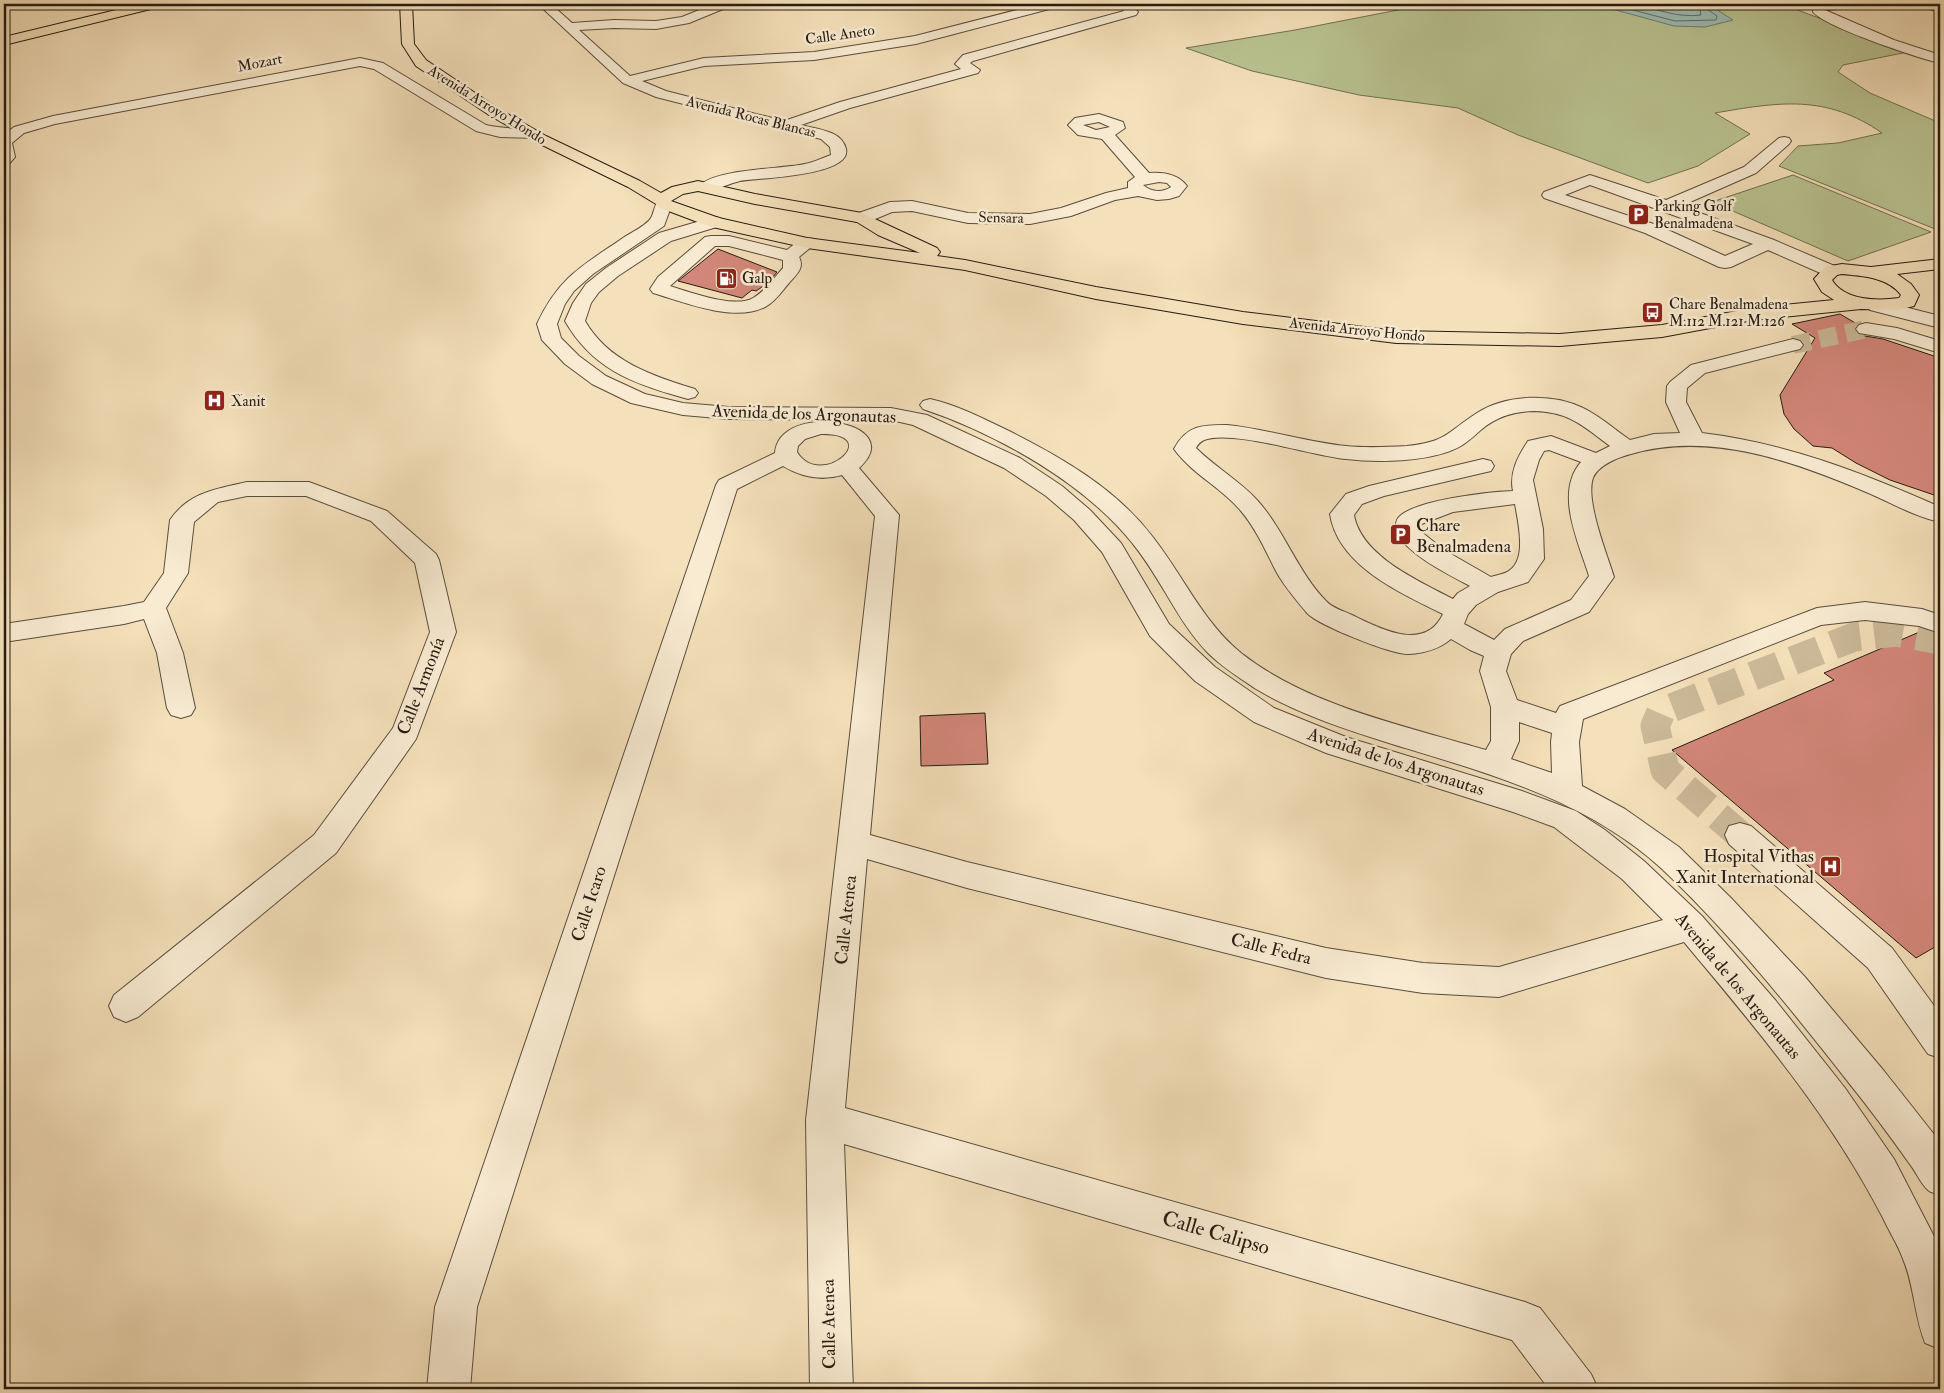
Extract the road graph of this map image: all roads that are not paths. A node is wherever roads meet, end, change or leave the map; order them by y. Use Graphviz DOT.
graph roads {
  1 [pos="155,4"];
  2 [pos="406,4"];
  3 [pos="544,4"];
  4 [pos="724,4"];
  5 [pos="1053,4"];
  6 [pos="1124,4"];
  7 [pos="1852,4"];
  8 [pos="1927,4"];
  9 [pos="1940,8"];
  10 [pos="568,27"];
  11 [pos="4,41"];
  12 [pos="1940,59"];
  13 [pos="628,80"];
  14 [pos="784,126"];
  15 [pos="532,134"];
  16 [pos="1106,134"];
  17 [pos="1784,142"];
  18 [pos="4,161"];
  19 [pos="584,161"];
  20 [pos="646,174"];
  21 [pos="703,187"];
  22 [pos="1667,206"];
  23 [pos="684,212"];
  24 [pos="869,223"];
  25 [pos="807,243"];
  26 [pos="1768,244"];
  27 [pos="841,247"];
  28 [pos="790,256"];
  29 [pos="964,265"];
  30 [pos="1940,266"];
  31 [pos="1869,272"];
  32 [pos="1828,277"];
  33 [pos="1909,293"];
  34 [pos="1869,304"];
  35 [pos="1940,309"];
  36 [pos="1753,314"];
  37 [pos="1940,322"];
  38 [pos="1866,329"];
  39 [pos="1793,345"];
  40 [pos="1940,347"];
  41 [pos="868,413"];
  42 [pos="800,422"];
  43 [pos="846,431"];
  44 [pos="1693,437"];
  45 [pos="1625,447"];
  46 [pos="786,456"];
  47 [pos="1595,460"];
  48 [pos="846,466"];
  49 [pos="1483,466"];
  50 [pos="1525,498"];
  51 [pos="1940,515"];
  52 [pos="1489,586"];
  53 [pos="153,608"];
  54 [pos="1454,619"];
  55 [pos="1940,624"];
  56 [pos="4,633"];
  57 [pos="1499,651"];
  58 [pos="1505,707"];
  59 [pos="181,708"];
  60 [pos="1568,728"];
  61 [pos="1494,764"];
  62 [pos="1568,792"];
  63 [pos="1740,835"];
  64 [pos="854,844"];
  65 [pos="1690,926"];
  66 [pos="126,1006"];
  67 [pos="1940,1042"];
  68 [pos="825,1120"];
  69 [pos="1940,1176"];
  70 [pos="1940,1328"];
  71 [pos="448,1389"];
  72 [pos="830,1389"];
  73 [pos="1576,1389"];
  1 -- 11 [label="main road"];
  2 -- 15 [label="main road, Avenida Arroyo Hondo"];
  3 -- 10 [label="street, Avenida Rocas Blancas"];
  4 -- 10 [label="street"];
  5 -- 13 [label="street, Calle Aneto"];
  6 -- 14 [label="street"];
  7 -- 12 [label="street"];
  8 -- 9 [label="street"];
  10 -- 13 [label="street, Avenida Rocas Blancas"];
  13 -- 14 [label="street, Avenida Rocas Blancas"];
  14 -- 21 [label="street, Avenida Rocas Blancas"];
  15 -- 18 [label="street, Mozart"];
  15 -- 19 [label="main road, Avenida Arroyo Hondo"];
  16 -- 24 [label="street, Sensara"];
  17 -- 22 [label="street"];
  19 -- 20 [label="main road, Avenida Arroyo Hondo"];
  19 -- 23 [label="main road, Avenida Arroyo Hondo"];
  21 -- 23 [label="main road, Avenida Arroyo Hondo"];
  21 -- 23 [label="main road"];
  21 -- 24 [label="main road, Avenida Arroyo Hondo"];
  22 -- 26 [label="street"];
  22 -- 26 [label="street"];
  23 -- 25 [label="main road, Avenida Arroyo Hondo"];
  23 -- 28 [label="street"];
  23 -- 28 [label="street"];
  23 -- 42 [label="street, Avenida de los Argonautas"];
  23 -- 61 [label="street, Avenida de los Argonautas"];
  24 -- 27 [label="main road"];
  24 -- 29 [label="main road, Avenida Arroyo Hondo"];
  25 -- 27 [label="main road, Avenida Arroyo Hondo"];
  25 -- 28 [label="street"];
  26 -- 32 [label="street"];
  27 -- 29 [label="main road, Avenida Arroyo Hondo"];
  29 -- 36 [label="main road, Avenida Arroyo Hondo"];
  30 -- 31 [label="main road"];
  30 -- 33 [label="main road"];
  31 -- 32 [label="main road"];
  31 -- 33 [label="main road"];
  32 -- 34 [label="main road"];
  32 -- 36 [label="main road, Avenida Arroyo Hondo"];
  33 -- 34 [label="main road, Avenida Arroyo Hondo"];
  33 -- 35 [label="street"];
  34 -- 36 [label="main road, Avenida Arroyo Hondo"];
  34 -- 37 [label="street"];
  38 -- 40 [label="street"];
  39 -- 44 [label="street"];
  41 -- 42 [label="street, Avenida de los Argonautas"];
  41 -- 43 [label="street"];
  41 -- 65 [label="street, Avenida de los Argonautas"];
  42 -- 43 [label="street"];
  42 -- 46 [label="street"];
  43 -- 48 [label="street"];
  44 -- 45 [label="street"];
  44 -- 51 [label="street"];
  45 -- 47 [label="street"];
  45 -- 54 [label="street"];
  46 -- 48 [label="street"];
  46 -- 71 [label="street, Calle Icaro"];
  47 -- 50 [label="street"];
  47 -- 57 [label="street"];
  48 -- 64 [label="street, Calle Atenea"];
  49 -- 54 [label="street"];
  50 -- 52 [label="street"];
  50 -- 52 [label="street"];
  52 -- 54 [label="street"];
  53 -- 56 [label="street"];
  53 -- 59 [label="street"];
  53 -- 66 [label="street, Calle Armonía"];
  54 -- 57 [label="street"];
  55 -- 60 [label="street"];
  57 -- 58 [label="street"];
  58 -- 60 [label="street"];
  58 -- 61 [label="street"];
  60 -- 62 [label="street"];
  61 -- 62 [label="street, Avenida de los Argonautas"];
  62 -- 69 [label="street, Avenida de los Argonautas"];
  63 -- 67 [label="street"];
  64 -- 65 [label="street, Calle Fedra"];
  64 -- 68 [label="street, Calle Atenea"];
  65 -- 70 [label="street, Avenida de los Argonautas"];
  68 -- 72 [label="street, Calle Atenea"];
  68 -- 73 [label="street, Calle Calipso"];
}
